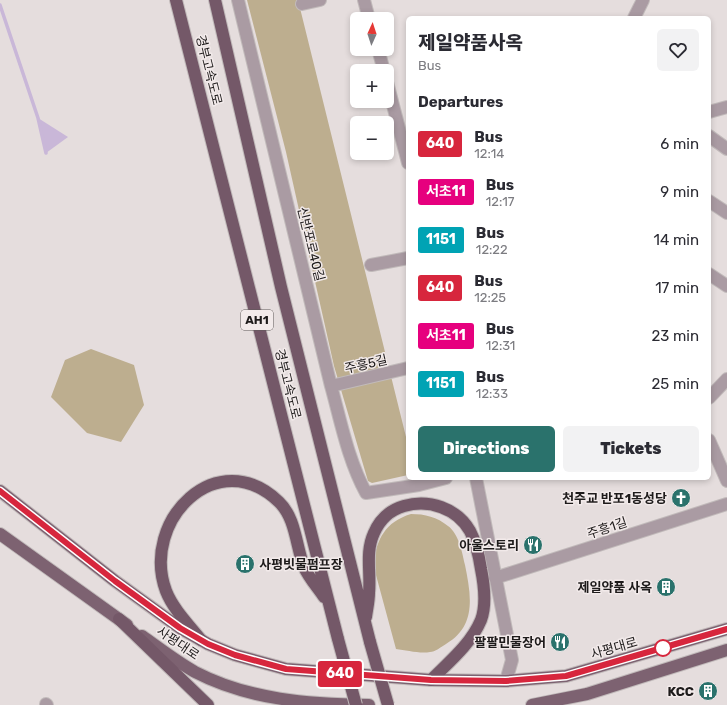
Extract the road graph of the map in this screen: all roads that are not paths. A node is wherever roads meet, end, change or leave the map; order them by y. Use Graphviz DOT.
graph roads {
  1 [pos="176,0"];
  2 [pos="215,0"];
  3 [pos="238,0"];
  4 [pos="320,0"];
  5 [pos="364,0"];
  6 [pos="643,0"];
  7 [pos="302,4"];
  8 [pos="368,12"];
  9 [pos="635,16"];
  10 [pos="727,107"];
  11 [pos="394,108"];
  12 [pos="711,111"];
  13 [pos="711,137"];
  14 [pos="727,149"];
  15 [pos="406,155"];
  16 [pos="711,202"];
  17 [pos="727,213"];
  18 [pos="406,258"];
  19 [pos="371,265"];
  20 [pos="711,275"];
  21 [pos="727,286"];
  22 [pos="406,368"];
  23 [pos="727,379"];
  24 [pos="331,386"];
  25 [pos="711,396"];
  26 [pos="711,445"];
  27 [pos="438,480"];
  28 [pos="476,480"];
  29 [pos="727,481"];
  30 [pos="0,491"];
  31 [pos="727,504"];
  32 [pos="0,534"];
  33 [pos="495,578"];
  34 [pos="329,605"];
  35 [pos="120,619"];
  36 [pos="365,624"];
  37 [pos="727,629"];
  38 [pos="201,640"];
  39 [pos="727,650"];
  40 [pos="431,680"];
  41 [pos="506,681"];
  42 [pos="208,705"];
  43 [pos="356,705"];
  44 [pos="369,705"];
  45 [pos="388,705"];
  46 [pos="532,705"];
  1 -- 34 [label="highway, 경부고속도로 / AH1"];
  2 -- 36 [label="highway, 경부고속도로 / AH1"];
  3 -- 24 [label="street, 신반포로40길"];
  4 -- 7 [label="street"];
  5 -- 8 [label="street"];
  6 -- 9 [label="street"];
  10 -- 12 [label="street"];
  11 -- 15 [label="street"];
  13 -- 14 [label="street"];
  16 -- 17 [label="street"];
  18 -- 19 [label="street"];
  20 -- 21 [label="street"];
  22 -- 24 [label="street, 주흥5길"];
  23 -- 25 [label="street"];
  24 -- 27 [label="street, 신반포로40길"];
  26 -- 29 [label="street"];
  28 -- 33 [label="street"];
  30 -- 38 [label="main road, 사평대로"];
  31 -- 33 [label="street, 주흥1길"];
  32 -- 35 [label="main road, 사평대로"];
  33 -- 41 [label="street"];
  34 -- 38 [label="highway"];
  34 -- 43 [label="highway, 경부고속도로 / AH1, bridge"];
  35 -- 42 [label="highway"];
  35 -- 44 [label="main road, 사평대로"];
  36 -- 40 [label="highway"];
  36 -- 45 [label="highway, 경부고속도로 / AH1, bridge"];
  37 -- 41 [label="main road, 사평대로"];
  38 -- 40 [label="main road, 사평대로"];
  39 -- 46 [label="main road"];
  40 -- 41 [label="main road, 사평대로"];
}
